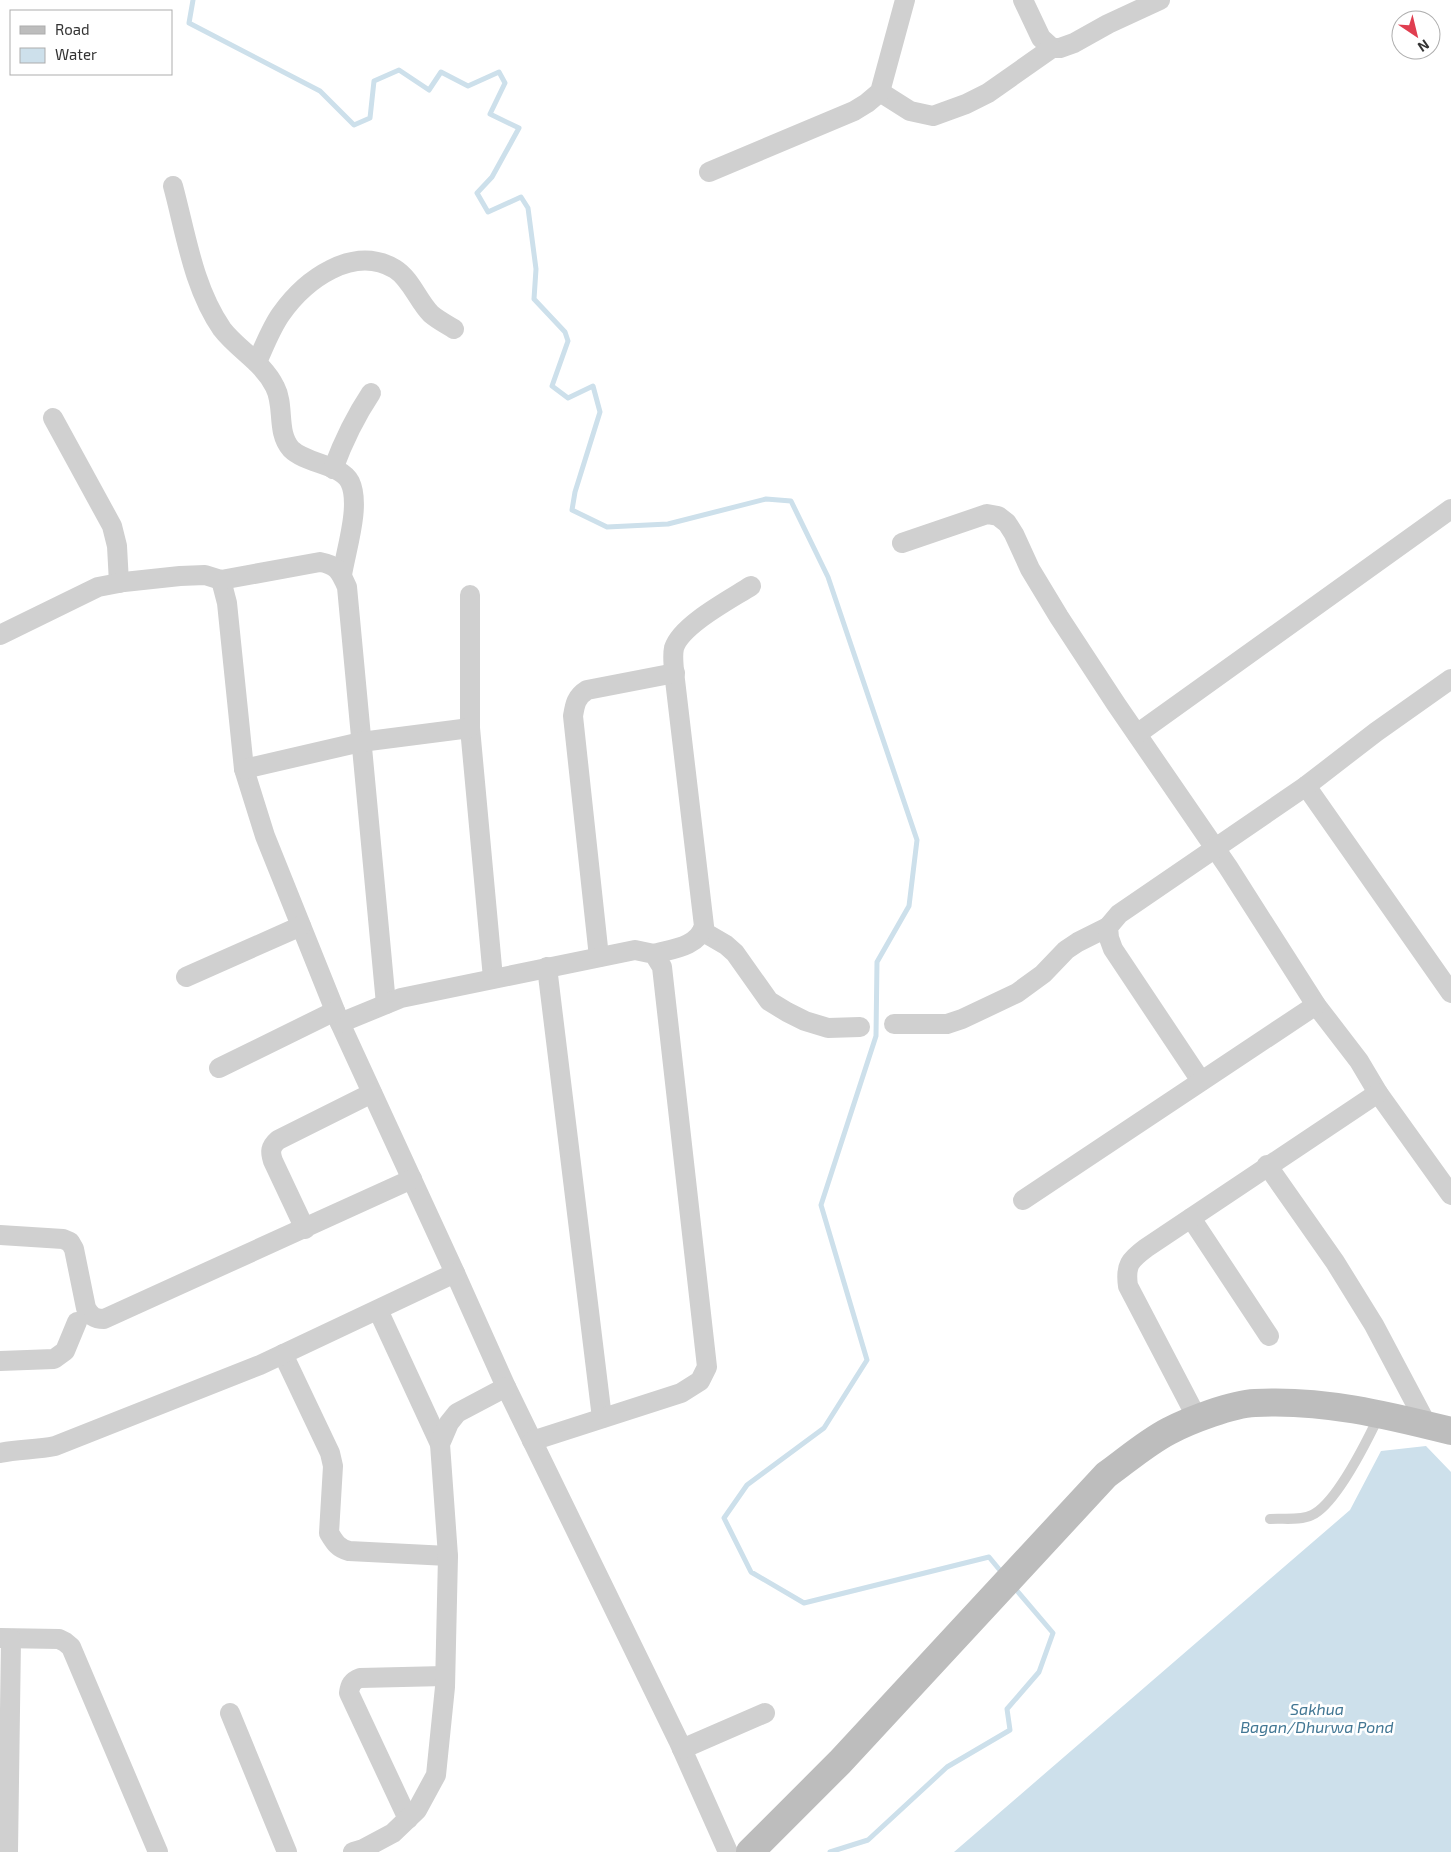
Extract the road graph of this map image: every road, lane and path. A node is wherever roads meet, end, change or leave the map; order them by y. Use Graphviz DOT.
graph roads {
  1 [pos="905,0"];
  2 [pos="1023,0"];
  3 [pos="1160,0"];
  4 [pos="1052,48"];
  5 [pos="880,92"];
  6 [pos="709,172"];
  7 [pos="173,186"];
  8 [pos="454,329"];
  9 [pos="257,362"];
  10 [pos="371,393"];
  11 [pos="53,418"];
  12 [pos="332,469"];
  13 [pos="1451,509"];
  14 [pos="902,543"];
  15 [pos="342,575"];
  16 [pos="221,580"];
  17 [pos="119,583"];
  18 [pos="751,586"];
  19 [pos="470,595"];
  20 [pos="0,635"];
  21 [pos="674,673"];
  22 [pos="1451,679"];
  23 [pos="470,728"];
  24 [pos="1137,734"];
  25 [pos="361,742"];
  26 [pos="244,769"];
  27 [pos="1306,786"];
  28 [pos="1215,849"];
  29 [pos="301,926"];
  30 [pos="1108,927"];
  31 [pos="702,931"];
  32 [pos="654,954"];
  33 [pos="599,957"];
  34 [pos="547,967"];
  35 [pos="186,978"];
  36 [pos="493,978"];
  37 [pos="1451,993"];
  38 [pos="386,1004"];
  39 [pos="1316,1005"];
  40 [pos="338,1017"];
  41 [pos="894,1024"];
  42 [pos="860,1027"];
  43 [pos="219,1068"];
  44 [pos="1202,1081"];
  45 [pos="1378,1092"];
  46 [pos="372,1093"];
  47 [pos="1267,1166"];
  48 [pos="412,1179"];
  49 [pos="1451,1195"];
  50 [pos="1023,1200"];
  51 [pos="1191,1218"];
  52 [pos="305,1229"];
  53 [pos="0,1235"];
  54 [pos="455,1273"];
  55 [pos="378,1310"];
  56 [pos="77,1322"];
  57 [pos="1269,1336"];
  58 [pos="283,1354"];
  59 [pos="0,1361"];
  60 [pos="506,1388"];
  61 [pos="1380,1415"];
  62 [pos="602,1418"];
  63 [pos="1197,1418"];
  64 [pos="1439,1428"];
  65 [pos="532,1441"];
  66 [pos="440,1444"];
  67 [pos="0,1453"];
  68 [pos="1270,1518"];
  69 [pos="448,1556"];
  70 [pos="6,1638"];
  71 [pos="445,1676"];
  72 [pos="230,1713"];
  73 [pos="765,1713"];
  74 [pos="682,1749"];
  75 [pos="408,1818"];
  76 [pos="8,1852"];
  77 [pos="158,1852"];
  78 [pos="287,1852"];
  79 [pos="353,1852"];
  80 [pos="728,1852"];
  81 [pos="750,1852"];
  1 -- 5 [label="street"];
  2 -- 4 [label="street"];
  3 -- 4 [label="street"];
  4 -- 5 [label="street"];
  5 -- 6 [label="street"];
  7 -- 9 [label="street"];
  8 -- 9 [label="street"];
  9 -- 12 [label="street"];
  10 -- 12 [label="street"];
  11 -- 17 [label="street"];
  12 -- 15 [label="street"];
  13 -- 24 [label="street"];
  14 -- 24 [label="street"];
  15 -- 16 [label="street"];
  15 -- 25 [label="street"];
  16 -- 17 [label="street"];
  16 -- 26 [label="street"];
  17 -- 20 [label="street"];
  18 -- 21 [label="street"];
  19 -- 23 [label="street"];
  21 -- 31 [label="street"];
  21 -- 33 [label="street"];
  22 -- 27 [label="street"];
  23 -- 25 [label="street"];
  23 -- 36 [label="street"];
  24 -- 28 [label="street"];
  25 -- 26 [label="street"];
  25 -- 38 [label="street"];
  26 -- 29 [label="street"];
  27 -- 28 [label="street"];
  27 -- 37 [label="street"];
  28 -- 30 [label="street"];
  28 -- 39 [label="street"];
  29 -- 35 [label="street"];
  29 -- 40 [label="street"];
  30 -- 41 [label="street"];
  30 -- 44 [label="street"];
  31 -- 32 [label="street"];
  31 -- 42 [label="street"];
  32 -- 33 [label="street"];
  32 -- 62 [label="street"];
  33 -- 34 [label="street"];
  34 -- 36 [label="street"];
  34 -- 62 [label="street"];
  36 -- 38 [label="street"];
  38 -- 40 [label="street"];
  39 -- 44 [label="street"];
  39 -- 45 [label="street"];
  40 -- 43 [label="street"];
  40 -- 46 [label="street"];
  44 -- 50 [label="street"];
  45 -- 47 [label="street"];
  45 -- 49 [label="street"];
  46 -- 48 [label="street"];
  46 -- 52 [label="street"];
  47 -- 51 [label="street"];
  47 -- 64 [label="street"];
  48 -- 52 [label="street"];
  48 -- 54 [label="street"];
  51 -- 57 [label="street"];
  51 -- 63 [label="street"];
  52 -- 53 [label="street"];
  54 -- 55 [label="street"];
  54 -- 60 [label="street"];
  55 -- 58 [label="street"];
  55 -- 66 [label="street"];
  56 -- 59 [label="street"];
  58 -- 67 [label="street"];
  58 -- 69 [label="street"];
  60 -- 65 [label="street"];
  60 -- 66 [label="street"];
  61 -- 63 [label="street"];
  61 -- 64 [label="street"];
  61 -- 68 [label="lane"];
  62 -- 65 [label="street"];
  63 -- 81 [label="street"];
  65 -- 74 [label="street"];
  66 -- 69 [label="street"];
  69 -- 71 [label="street"];
  70 -- 76 [label="street"];
  70 -- 77 [label="street"];
  71 -- 75 [label="street"];
  71 -- 75 [label="street"];
  72 -- 78 [label="street"];
  73 -- 74 [label="street"];
  74 -- 80 [label="street"];
  75 -- 79 [label="street"];
}
